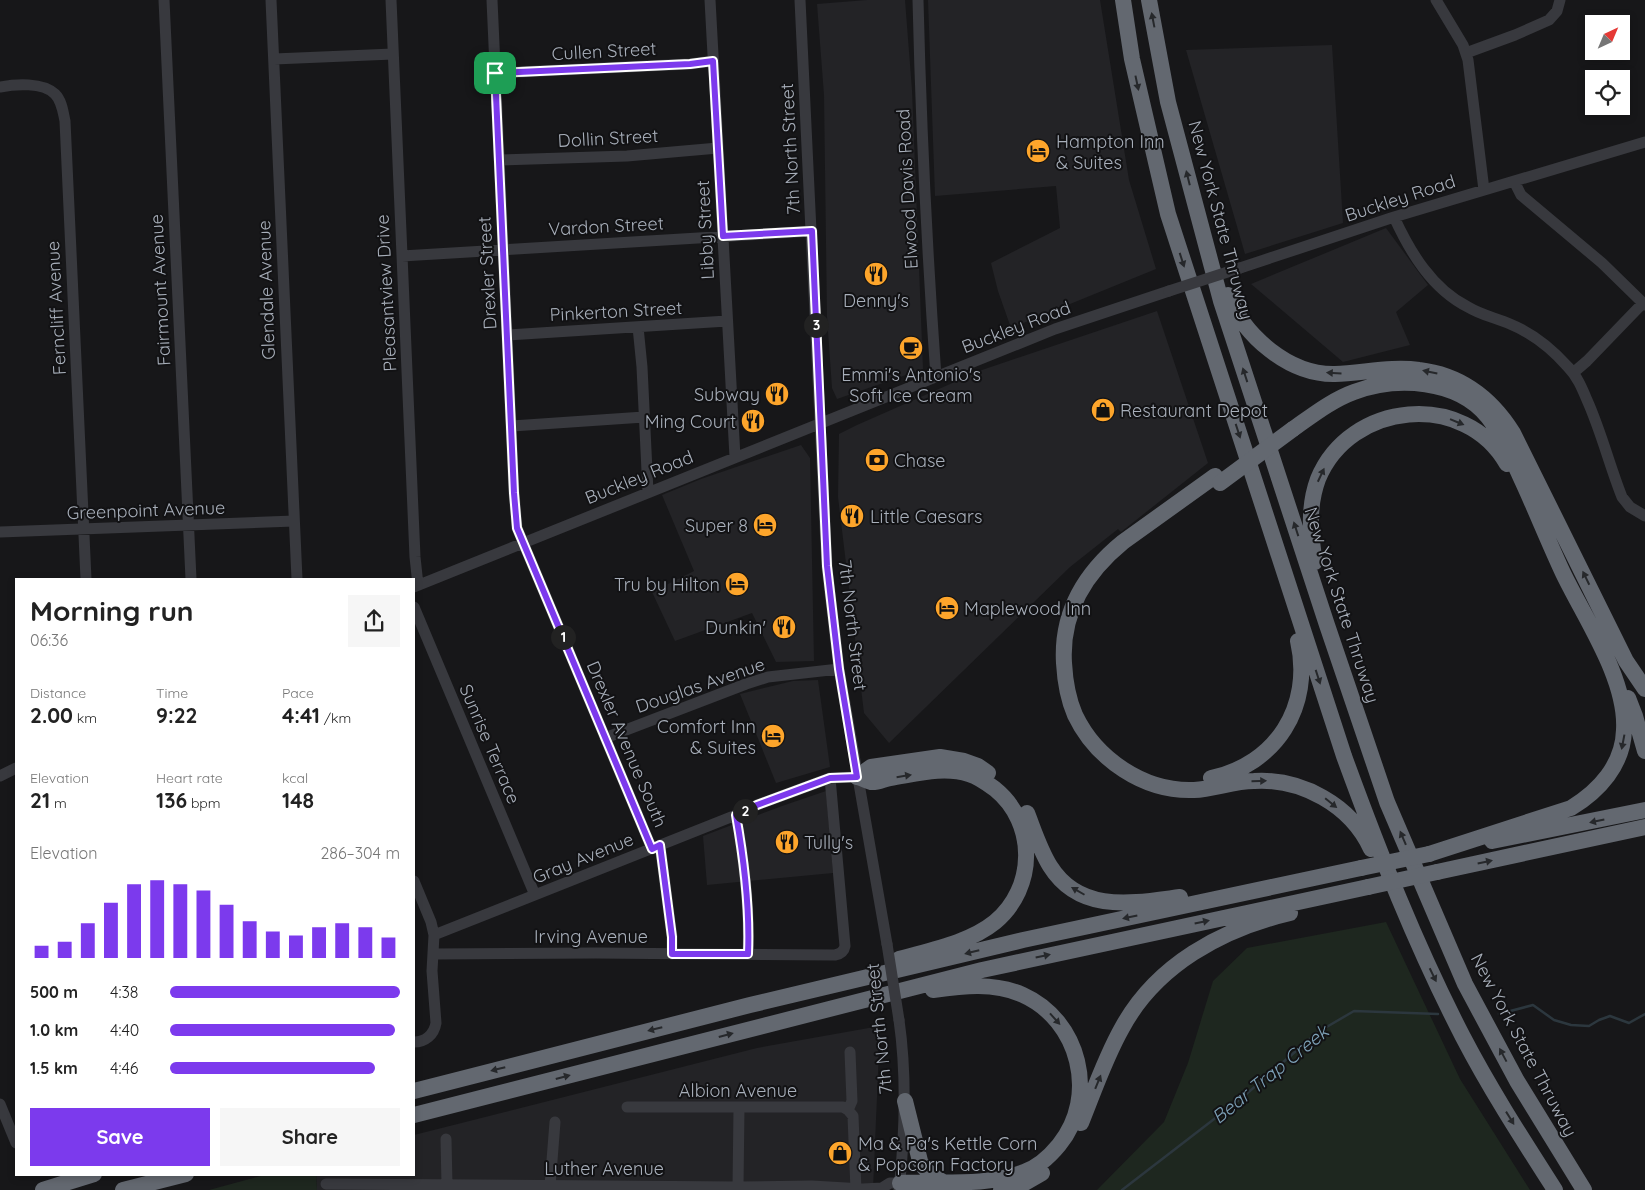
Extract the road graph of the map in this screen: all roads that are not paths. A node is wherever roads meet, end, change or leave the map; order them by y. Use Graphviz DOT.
graph roads {
  1 [pos="164,0"];
  2 [pos="271,0"];
  3 [pos="391,0"];
  4 [pos="492,0"];
  5 [pos="710,0"];
  6 [pos="800,0"];
  7 [pos="918,0"];
  8 [pos="1123,0"];
  9 [pos="1149,0"];
  10 [pos="1436,0"];
  11 [pos="1560,0"];
  12 [pos="1466,53"];
  13 [pos="393,54"];
  14 [pos="274,59"];
  15 [pos="713,61"];
  16 [pos="495,73"];
  17 [pos="0,88"];
  18 [pos="1645,142"];
  19 [pos="718,148"];
  20 [pos="499,160"];
  21 [pos="1514,181"];
  22 [pos="1484,190"];
  23 [pos="1394,217"];
  24 [pos="1200,225"];
  25 [pos="812,231"];
  26 [pos="723,236"];
  27 [pos="504,250"];
  28 [pos="402,256"];
  29 [pos="1644,304"];
  30 [pos="727,321"];
  31 [pos="638,326"];
  32 [pos="508,335"];
  33 [pos="1400,370"];
  34 [pos="1573,373"];
  35 [pos="936,377"];
  36 [pos="644,417"];
  37 [pos="820,424"];
  38 [pos="512,426"];
  39 [pos="1290,426"];
  40 [pos="735,457"];
  41 [pos="1217,480"];
  42 [pos="648,492"];
  43 [pos="1645,516"];
  44 [pos="294,521"];
  45 [pos="1543,525"];
  46 [pos="189,526"];
  47 [pos="84,530"];
  48 [pos="0,532"];
  49 [pos="523,543"];
  50 [pos="86,578"];
  51 [pos="191,578"];
  52 [pos="297,578"];
  53 [pos="1287,580"];
  54 [pos="416,586"];
  55 [pos="415,609"];
  56 [pos="1608,622"];
  57 [pos="1327,625"];
  58 [pos="1592,630"];
  59 [pos="839,669"];
  60 [pos="1645,690"];
  61 [pos="1645,719"];
  62 [pos="605,738"];
  63 [pos="1645,751"];
  64 [pos="15,768"];
  65 [pos="0,776"];
  66 [pos="857,777"];
  67 [pos="830,778"];
  68 [pos="1645,810"];
  69 [pos="736,815"];
  70 [pos="1645,827"];
  71 [pos="1645,833"];
  72 [pos="1592,838"];
  73 [pos="656,847"];
  74 [pos="1429,854"];
  75 [pos="1332,874"];
  76 [pos="415,883"];
  77 [pos="1368,886"];
  78 [pos="535,895"];
  79 [pos="434,935"];
  80 [pos="1422,953"];
  81 [pos="434,954"];
  82 [pos="672,954"];
  83 [pos="748,954"];
  84 [pos="859,1000"];
  85 [pos="703,1017"];
  86 [pos="415,1042"];
  87 [pos="850,1052"];
  88 [pos="415,1091"];
  89 [pos="905,1101"];
  90 [pos="0,1104"];
  91 [pos="628,1107"];
  92 [pos="739,1108"];
  93 [pos="848,1110"];
  94 [pos="415,1115"];
  95 [pos="554,1122"];
  96 [pos="446,1139"];
  97 [pos="15,1141"];
  98 [pos="88,1176"];
  99 [pos="178,1176"];
  100 [pos="943,1182"];
  101 [pos="326,1184"];
  102 [pos="447,1186"];
  103 [pos="550,1186"];
  104 [pos="738,1187"];
  105 [pos="900,1187"];
  106 [pos="856,1189"];
  107 [pos="883,1189"];
  108 [pos="43,1190"];
  109 [pos="123,1190"];
  110 [pos="1001,1190"];
  111 [pos="1555,1190"];
  112 [pos="1584,1190"];
  1 -- 46 [label="street, Fairmount Avenue"];
  2 -- 14 [label="street, Glendale Avenue"];
  3 -- 13 [label="street, Pleasantview Drive"];
  4 -- 16 [label="street, Drexler Street"];
  5 -- 15 [label="street, Libby Street"];
  6 -- 25 [label="street, 7th North Street"];
  7 -- 35 [label="street, Elwood Davis Road"];
  8 -- 53 [label="highway, one-way"];
  24 -- 9 [label="highway, New York State Thruway, one-way"];
  10 -- 12 [label="street"];
  11 -- 12 [label="street"];
  12 -- 22 [label="street"];
  13 -- 14 [label="street"];
  13 -- 28 [label="street, Pleasantview Drive"];
  14 -- 44 [label="street, Glendale Avenue"];
  15 -- 16 [label="street, Cullen Street"];
  15 -- 19 [label="street, Libby Street"];
  16 -- 20 [label="street, Drexler Street"];
  17 -- 47 [label="street, Ferncliff Avenue"];
  18 -- 21 [label="street, Buckley Road"];
  19 -- 20 [label="street, Dollin Street"];
  19 -- 26 [label="street, Libby Street"];
  20 -- 27 [label="street, Drexler Street"];
  21 -- 22 [label="street, Buckley Road"];
  21 -- 29 [label="street"];
  22 -- 23 [label="street, Buckley Road"];
  23 -- 34 [label="street"];
  23 -- 35 [label="street, Buckley Road, bridge"];
  33 -- 24 [label="highway, one-way"];
  57 -- 24 [label="highway, New York State Thruway, one-way"];
  25 -- 26 [label="street, Vardon Street"];
  25 -- 37 [label="street, 7th North Street"];
  26 -- 27 [label="street, Vardon Street"];
  26 -- 30 [label="street, Libby Street"];
  27 -- 28 [label="street, Vardon Street"];
  27 -- 32 [label="street, Drexler Street"];
  28 -- 54 [label="street, Pleasantview Drive"];
  29 -- 34 [label="street"];
  30 -- 31 [label="street, Pinkerton Street"];
  30 -- 40 [label="street, Libby Street"];
  31 -- 32 [label="street, Pinkerton Street"];
  31 -- 36 [label="street"];
  32 -- 38 [label="street, Drexler Street"];
  33 -- 39 [label="highway"];
  56 -- 33 [label="highway, one-way"];
  34 -- 43 [label="street"];
  35 -- 37 [label="street, Buckley Road"];
  36 -- 38 [label="street"];
  36 -- 42 [label="street"];
  37 -- 40 [label="street, Buckley Road"];
  37 -- 59 [label="street, 7th North Street"];
  38 -- 49 [label="street, Drexler Street"];
  39 -- 41 [label="highway, bridge"];
  39 -- 45 [label="highway"];
  40 -- 42 [label="street, Buckley Road"];
  41 -- 53 [label="highway"];
  41 -- 80 [label="highway, one-way"];
  42 -- 49 [label="street, Buckley Road"];
  44 -- 46 [label="street, Greenpoint Avenue"];
  44 -- 52 [label="street, Glendale Avenue"];
  57 -- 45 [label="highway, one-way"];
  45 -- 58 [label="highway"];
  46 -- 47 [label="street, Greenpoint Avenue"];
  46 -- 51 [label="street, Fairmount Avenue"];
  47 -- 48 [label="street, Greenpoint Avenue"];
  47 -- 50 [label="street, Ferncliff Avenue"];
  49 -- 54 [label="street, Buckley Road"];
  49 -- 62 [label="street, Drexler Avenue South"];
  53 -- 80 [label="highway, one-way"];
  55 -- 78 [label="street, Sunrise Terrace"];
  56 -- 60 [label="highway"];
  56 -- 61 [label="highway"];
  112 -- 57 [label="highway, New York State Thruway, one-way"];
  58 -- 63 [label="highway"];
  58 -- 74 [label="highway, one-way"];
  59 -- 62 [label="street, Douglas Avenue"];
  59 -- 66 [label="street, 7th North Street"];
  62 -- 73 [label="street, Drexler Avenue South"];
  64 -- 65 [label="street"];
  66 -- 67 [label="street, Gray Avenue"];
  75 -- 66 [label="highway, one-way"];
  66 -- 85 [label="highway, one-way"];
  66 -- 89 [label="street, 7th North Street, bridge"];
  67 -- 69 [label="street, Gray Avenue"];
  67 -- 83 [label="street, Irving Avenue"];
  68 -- 74 [label="highway, one-way"];
  69 -- 73 [label="street, Gray Avenue"];
  69 -- 83 [label="street"];
  70 -- 72 [label="highway"];
  71 -- 72 [label="highway"];
  77 -- 72 [label="highway, one-way, bridge"];
  73 -- 78 [label="street, Gray Avenue"];
  73 -- 82 [label="street, Drexler Avenue South"];
  74 -- 75 [label="highway, bridge"];
  75 -- 85 [label="highway, one-way"];
  76 -- 79 [label="street"];
  84 -- 77 [label="highway, one-way"];
  110 -- 77 [label="highway, one-way"];
  78 -- 79 [label="street, Gray Avenue"];
  79 -- 81 [label="street"];
  80 -- 111 [label="highway, one-way"];
  81 -- 82 [label="street, Irving Avenue"];
  81 -- 86 [label="street"];
  82 -- 83 [label="street, Irving Avenue"];
  94 -- 84 [label="highway, one-way"];
  84 -- 100 [label="highway, one-way"];
  85 -- 88 [label="highway, one-way"];
  87 -- 93 [label="street"];
  89 -- 100 [label="highway"];
  89 -- 105 [label="street, 7th North Street"];
  90 -- 97 [label="street"];
  91 -- 92 [label="street, Albion Avenue"];
  92 -- 93 [label="street, Albion Avenue"];
  92 -- 104 [label="street"];
  93 -- 106 [label="street"];
  95 -- 103 [label="street"];
  96 -- 102 [label="street"];
  98 -- 108 [label="highway"];
  99 -- 109 [label="highway"];
  100 -- 105 [label="highway"];
  101 -- 102 [label="street, Luther Avenue"];
  102 -- 103 [label="street, Luther Avenue"];
  103 -- 104 [label="street, Luther Avenue"];
  104 -- 106 [label="street, Luther Avenue"];
  105 -- 107 [label="street, Luther Avenue"];
  106 -- 107 [label="street, Luther Avenue"];
}
